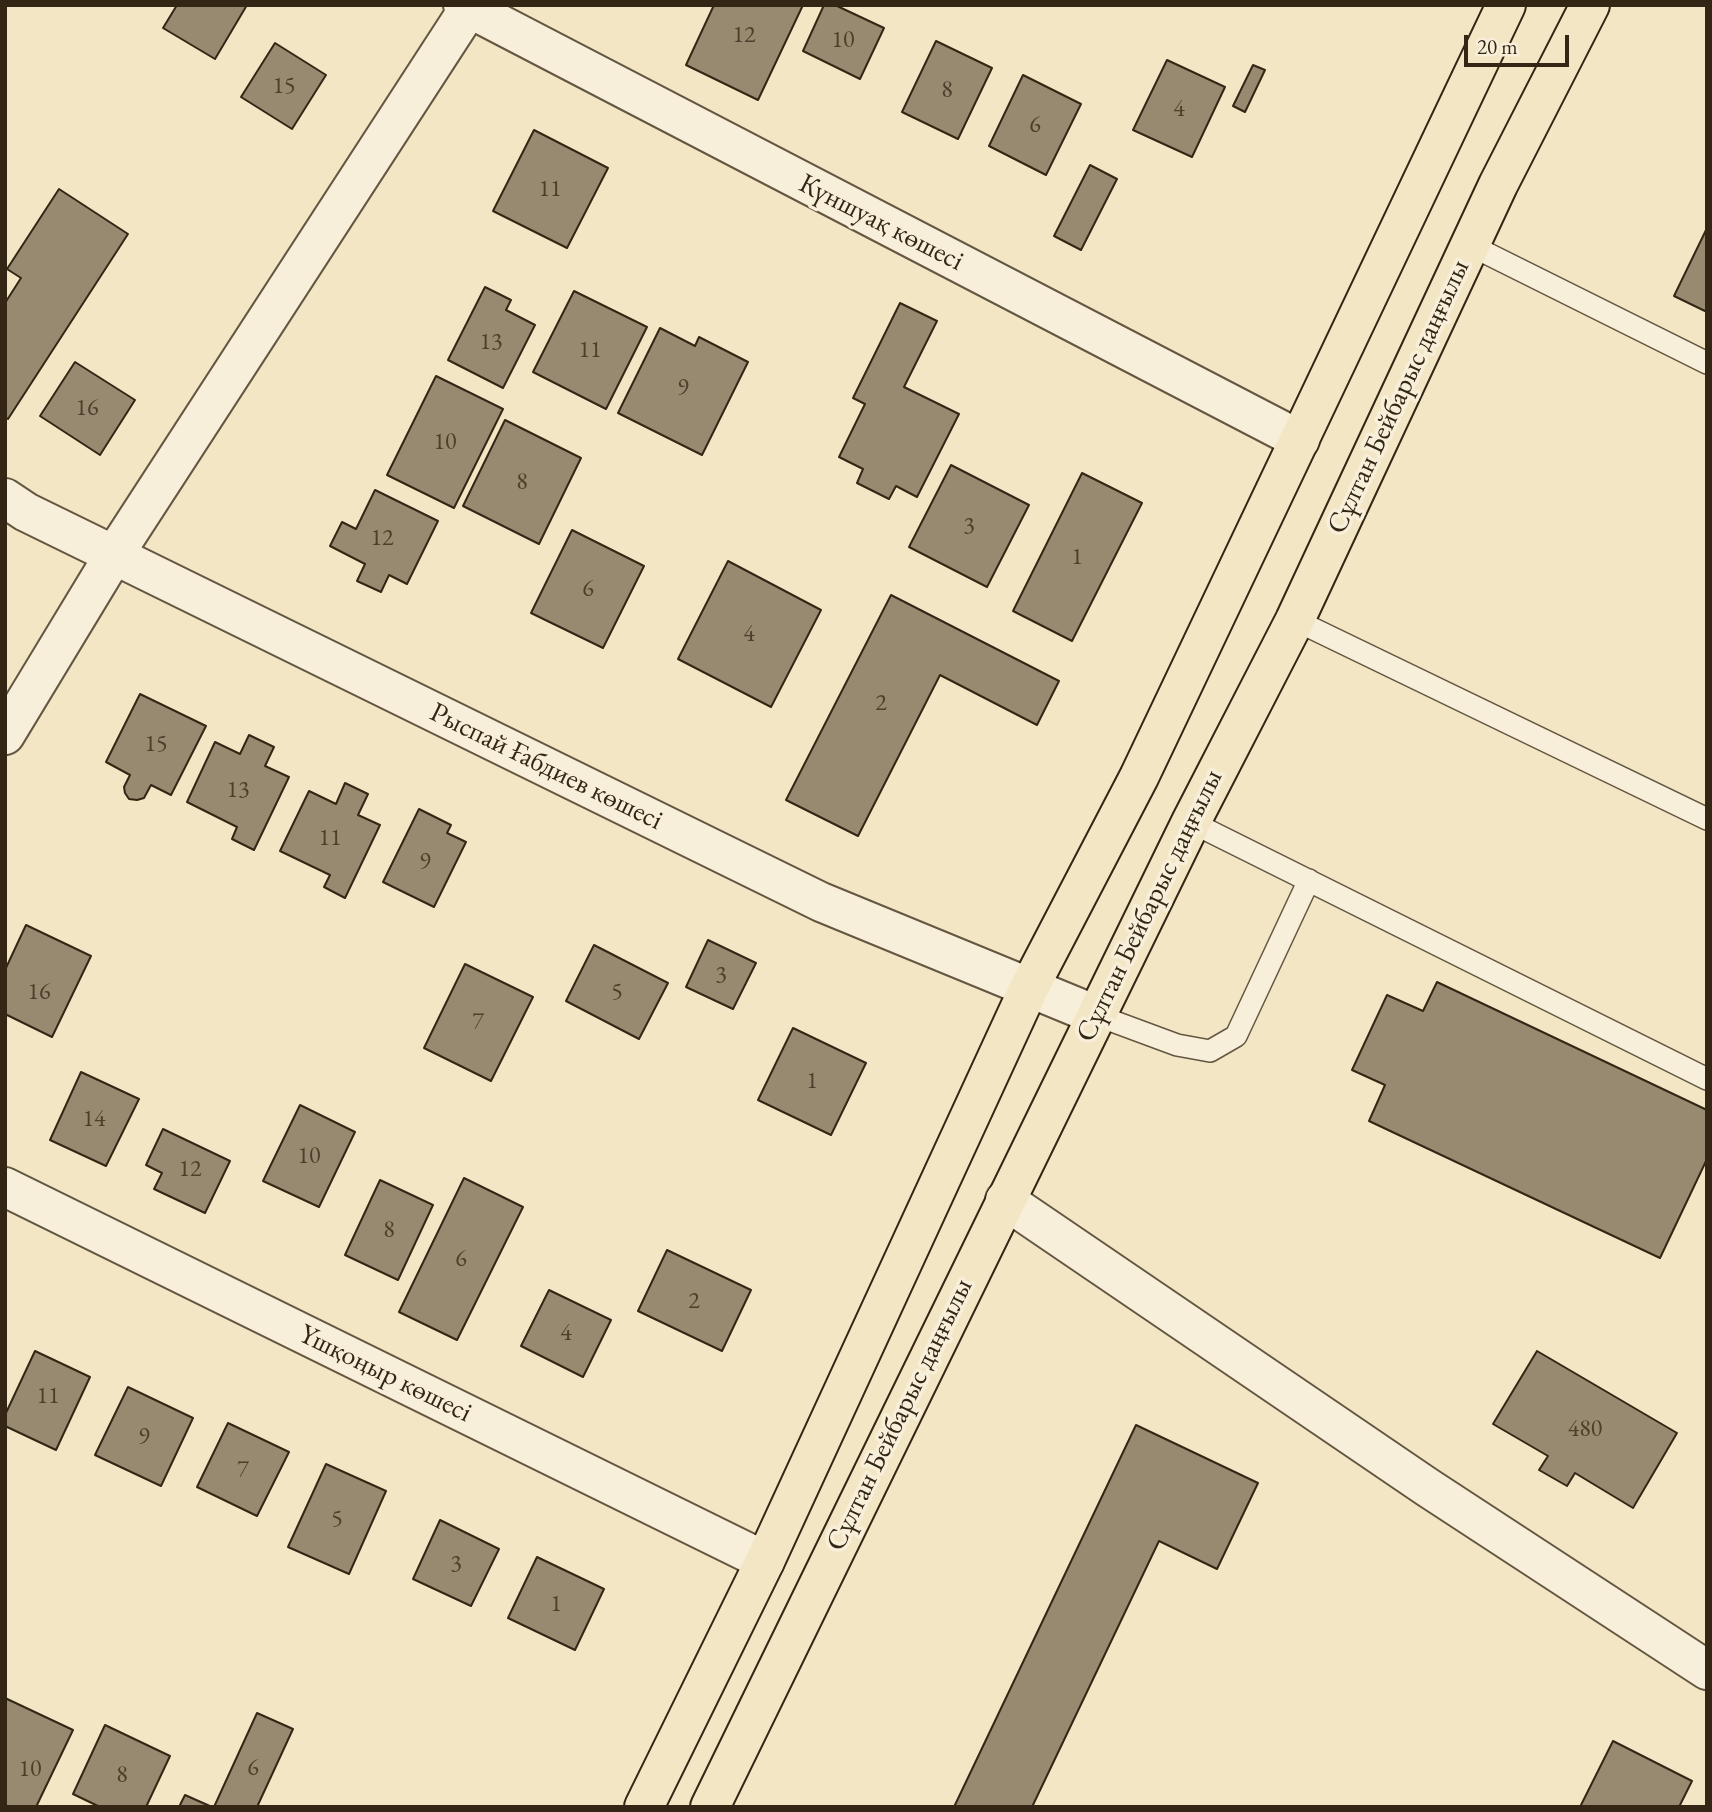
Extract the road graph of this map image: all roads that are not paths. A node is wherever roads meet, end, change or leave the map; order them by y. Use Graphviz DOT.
graph roads {
  1 [pos="1506,5"];
  2 [pos="1590,5"];
  3 [pos="468,6"];
  4 [pos="1470,245"];
  5 [pos="1707,363"];
  6 [pos="1300,440"];
  7 [pos="5,498"];
  8 [pos="114,555"];
  9 [pos="1295,620"];
  10 [pos="5,735"];
  11 [pos="1707,819"];
  12 [pos="1191,822"];
  13 [pos="1309,880"];
  14 [pos="1028,988"];
  15 [pos="1096,1015"];
  16 [pos="1707,1079"];
  17 [pos="5,1187"];
  18 [pos="1004,1200"];
  19 [pos="765,1562"];
  20 [pos="1707,1670"];
  21 [pos="644,1807"];
  22 [pos="710,1807"];
  1 -- 6 [label="main road, Сұлтан Бейбарыс даңғылы"];
  2 -- 4 [label="main road, Сұлтан Бейбарыс даңғылы"];
  3 -- 6 [label="street, Күншуақ көшесі"];
  3 -- 8 [label="street"];
  4 -- 5 [label="lane"];
  4 -- 9 [label="main road, Сұлтан Бейбарыс даңғылы"];
  6 -- 14 [label="main road, Сұлтан Бейбарыс даңғылы"];
  7 -- 8 [label="street, Рыспай Ғабдиев көшесі"];
  8 -- 10 [label="street"];
  8 -- 14 [label="street, Рыспай Ғабдиев көшесі"];
  9 -- 11 [label="lane"];
  9 -- 12 [label="main road, Сұлтан Бейбарыс даңғылы"];
  12 -- 13 [label="lane"];
  12 -- 15 [label="main road, Сұлтан Бейбарыс даңғылы"];
  13 -- 15 [label="lane"];
  13 -- 16 [label="lane"];
  14 -- 15 [label="street, Рыспай Ғабдиев көшесі"];
  14 -- 19 [label="main road, Сұлтан Бейбарыс даңғылы"];
  15 -- 18 [label="main road, Сұлтан Бейбарыс даңғылы"];
  17 -- 19 [label="street, Үшқоңыр көшесі"];
  18 -- 20 [label="street"];
  18 -- 22 [label="main road, Сұлтан Бейбарыс даңғылы"];
  19 -- 21 [label="main road, Сұлтан Бейбарыс даңғылы"];
}
